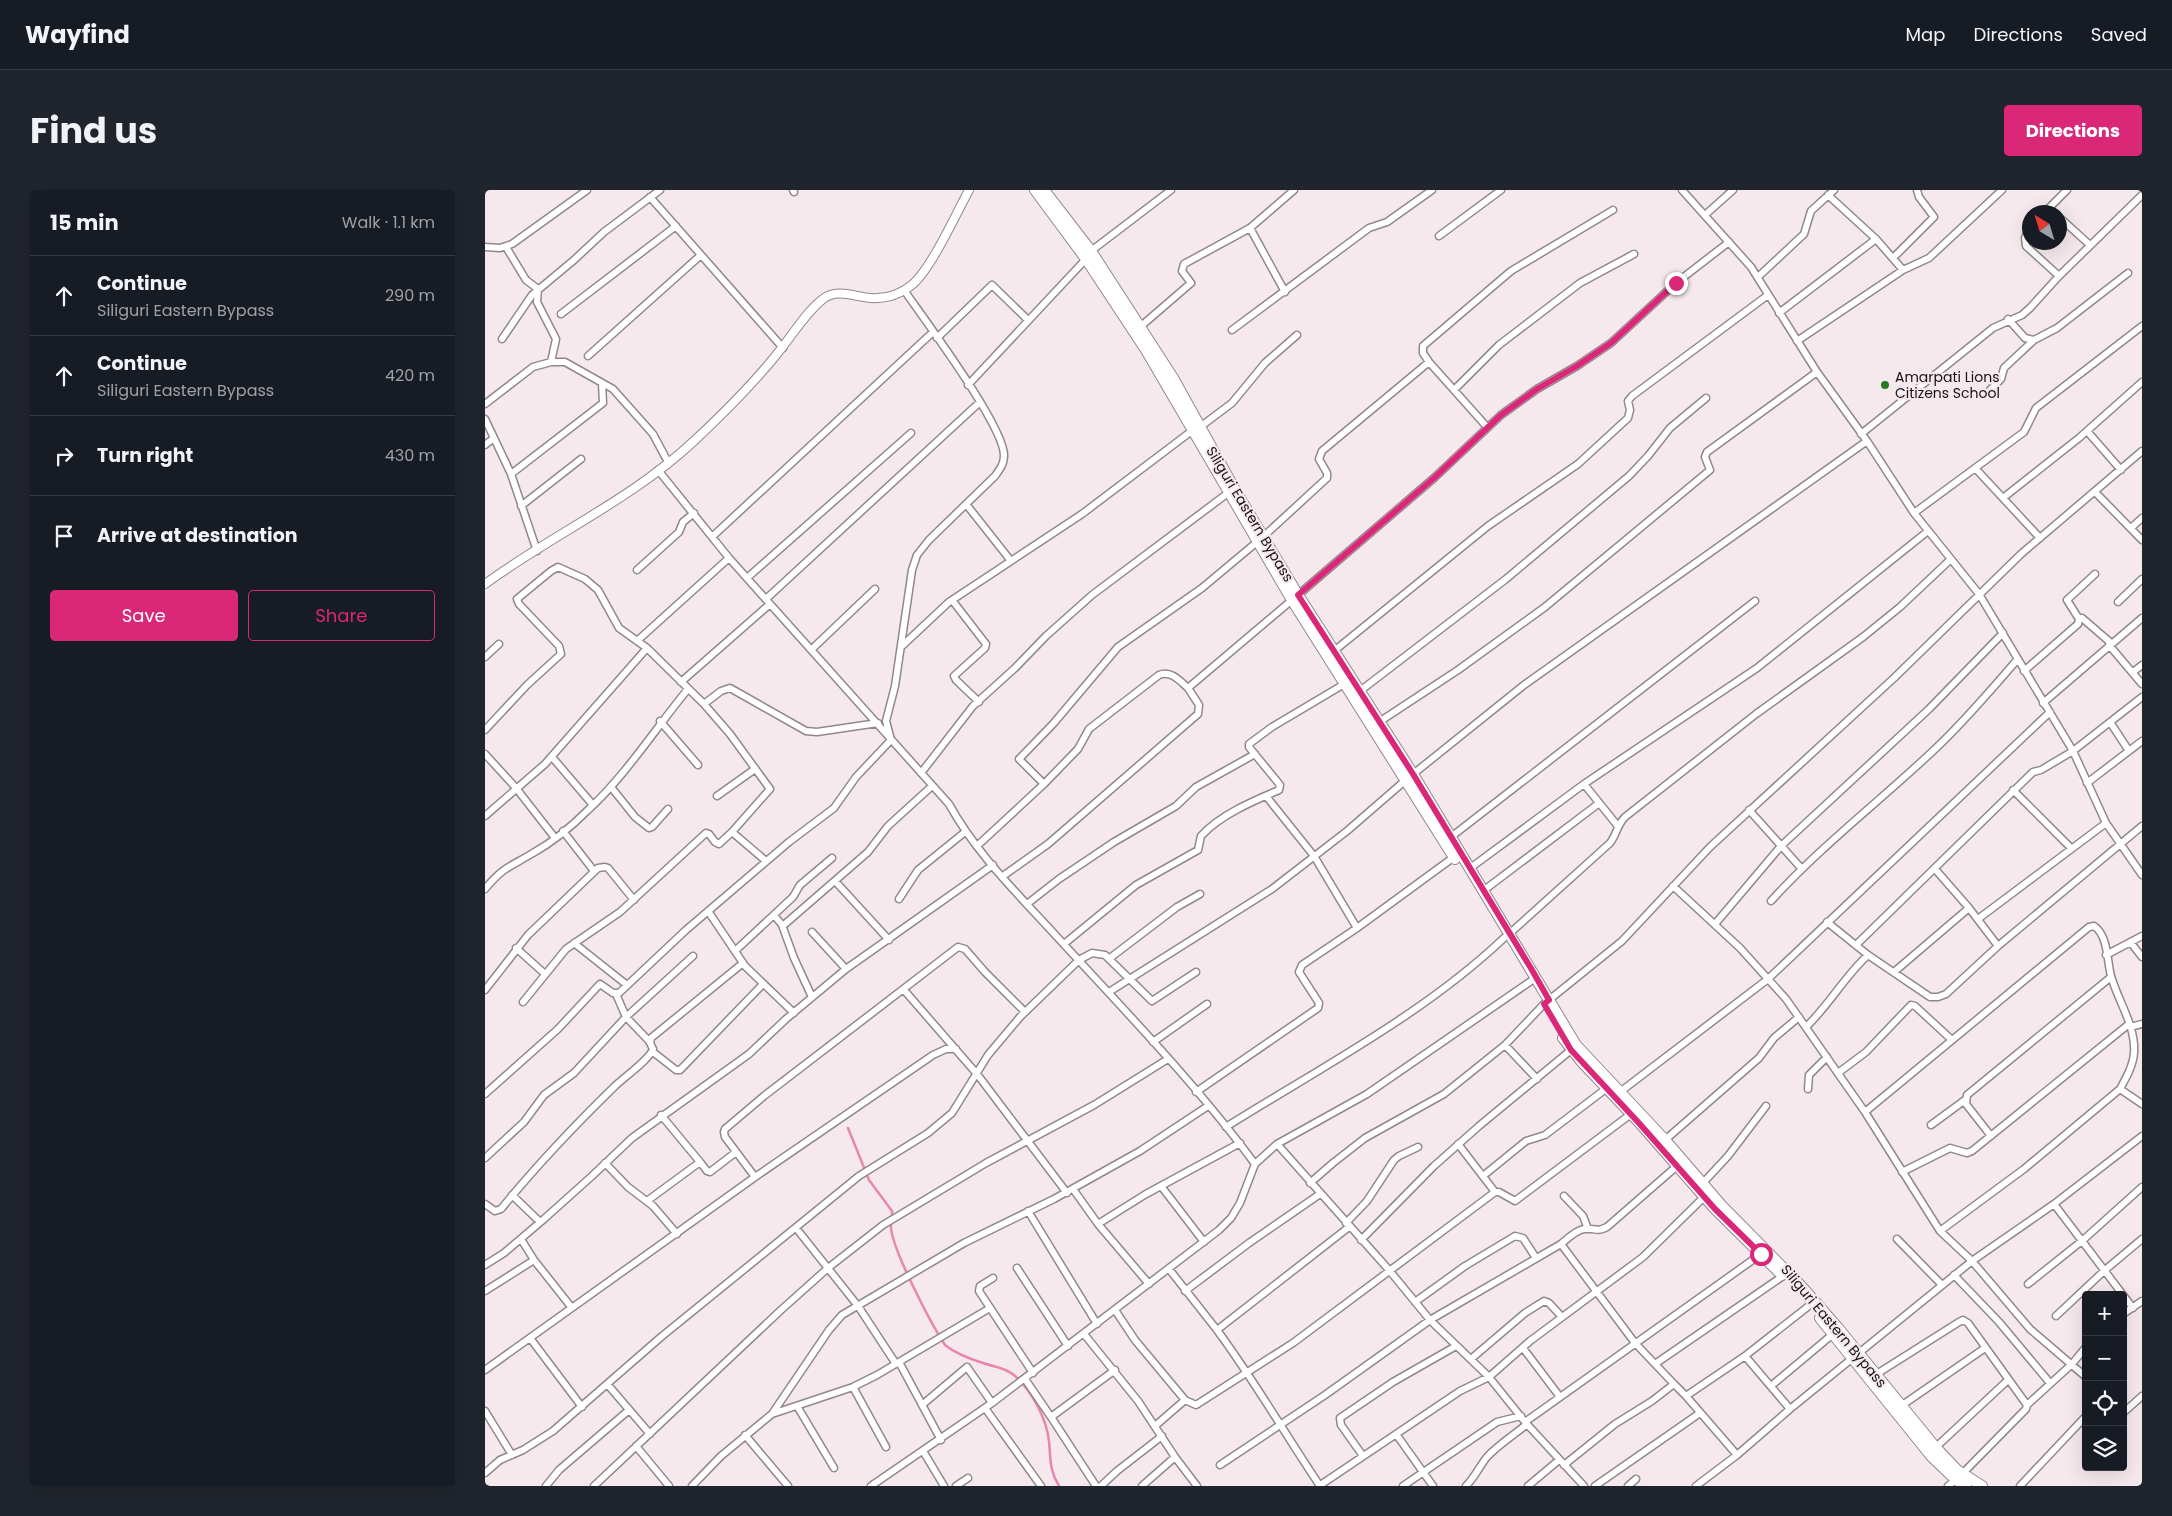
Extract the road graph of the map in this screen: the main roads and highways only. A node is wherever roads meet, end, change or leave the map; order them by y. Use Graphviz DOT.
graph roads {
  1 [pos="1035,190"];
  2 [pos="1044,190"];
  3 [pos="1089,255"];
  4 [pos="1197,429"];
  5 [pos="1261,539"];
  6 [pos="1295,598"];
  7 [pos="1410,776"];
  8 [pos="1507,936"];
  9 [pos="1547,1002"];
  10 [pos="1856,1356"];
  11 [pos="1955,1480"];
  12 [pos="1967,1486"];
  13 [pos="1983,1486"];
  1 -- 3 [label="main road, Siliguri Eastern Bypass"];
  2 -- 3 [label="main road, Siliguri Eastern Bypass"];
  3 -- 4 [label="main road, Siliguri Eastern Bypass"];
  3 -- 4 [label="main road, Siliguri Eastern Bypass"];
  4 -- 5 [label="main road, Siliguri Eastern Bypass"];
  4 -- 5 [label="main road, Siliguri Eastern Bypass"];
  5 -- 6 [label="main road, Siliguri Eastern Bypass"];
  6 -- 7 [label="main road, Siliguri Eastern Bypass"];
  6 -- 7 [label="main road, Siliguri Eastern Bypass"];
  7 -- 8 [label="main road, Siliguri Eastern Bypass"];
  7 -- 8 [label="main road, Siliguri Eastern Bypass"];
  8 -- 9 [label="main road, Siliguri Eastern Bypass"];
  8 -- 9 [label="main road, Siliguri Eastern Bypass"];
  9 -- 10 [label="main road, Siliguri Eastern Bypass"];
  9 -- 10 [label="main road, Siliguri Eastern Bypass"];
  10 -- 11 [label="main road, Siliguri Eastern Bypass"];
  10 -- 11 [label="main road, Siliguri Eastern Bypass"];
  11 -- 12 [label="main road, Siliguri Eastern Bypass"];
  11 -- 13 [label="main road, Siliguri Eastern Bypass"];
}
